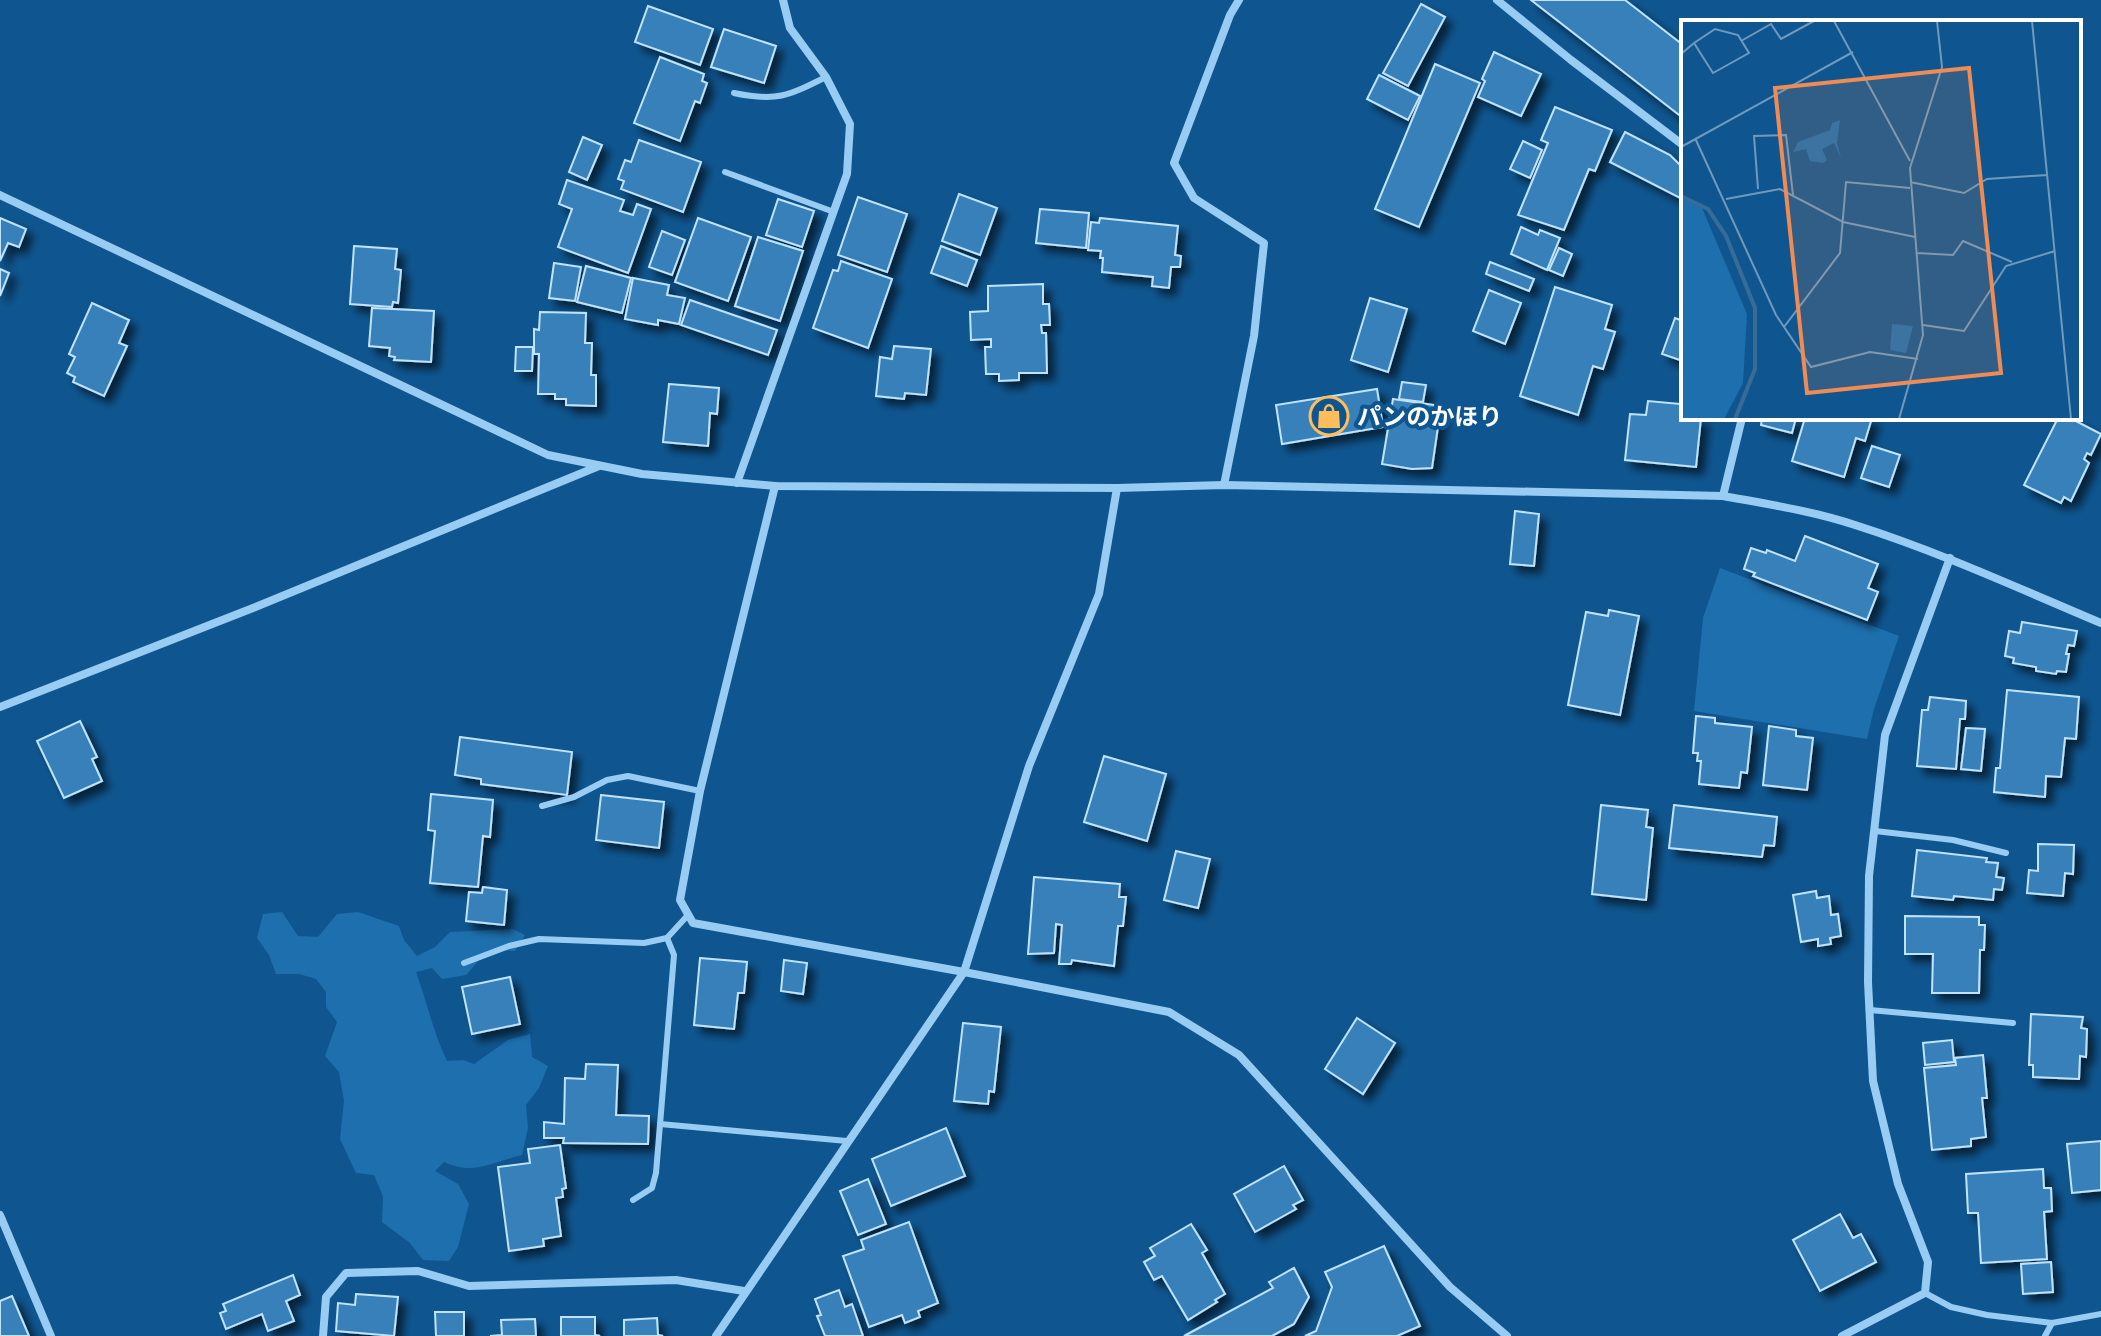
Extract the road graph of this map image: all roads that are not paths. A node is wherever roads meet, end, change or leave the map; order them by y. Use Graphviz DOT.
graph roads {
  1 [pos="783,0"];
  2 [pos="1239,0"];
  3 [pos="1497,0"];
  4 [pos="826,77"];
  5 [pos="734,93"];
  6 [pos="1681,143"];
  7 [pos="725,172"];
  8 [pos="0,195"];
  9 [pos="834,212"];
  10 [pos="1742,420"];
  11 [pos="600,466"];
  12 [pos="737,483"];
  13 [pos="1224,485"];
  14 [pos="775,486"];
  15 [pos="1117,488"];
  16 [pos="1723,496"];
  17 [pos="1950,558"];
  18 [pos="2101,623"];
  19 [pos="0,707"];
  20 [pos="700,791"];
  21 [pos="542,806"];
  22 [pos="1875,831"];
  23 [pos="2006,853"];
  24 [pos="688,915"];
  25 [pos="667,938"];
  26 [pos="464,963"];
  27 [pos="964,972"];
  28 [pos="1870,1010"];
  29 [pos="2013,1023"];
  30 [pos="660,1124"];
  31 [pos="847,1141"];
  32 [pos="633,1200"];
  33 [pos="0,1215"];
  34 [pos="744,1291"];
  35 [pos="1925,1293"];
  36 [pos="2101,1314"];
  37 [pos="2052,1323"];
  38 [pos="51,1336"];
  39 [pos="323,1336"];
  40 [pos="716,1336"];
  41 [pos="1507,1336"];
  42 [pos="1842,1336"];
  43 [pos="2045,1336"];
  1 -- 4 [label="street"];
  2 -- 13 [label="street"];
  3 -- 6 [label="street"];
  4 -- 5 [label="lane"];
  4 -- 9 [label="street"];
  7 -- 9 [label="lane"];
  8 -- 11 [label="street"];
  9 -- 12 [label="street"];
  10 -- 16 [label="street"];
  11 -- 12 [label="street"];
  11 -- 19 [label="street"];
  12 -- 14 [label="street"];
  13 -- 15 [label="street"];
  13 -- 16 [label="street"];
  14 -- 15 [label="street"];
  14 -- 20 [label="street"];
  15 -- 27 [label="street"];
  16 -- 17 [label="street"];
  17 -- 18 [label="street"];
  17 -- 22 [label="street"];
  20 -- 21 [label="lane"];
  20 -- 24 [label="street"];
  22 -- 23 [label="lane"];
  22 -- 28 [label="street"];
  24 -- 25 [label="lane"];
  24 -- 27 [label="street"];
  25 -- 26 [label="lane"];
  25 -- 30 [label="lane"];
  27 -- 31 [label="street"];
  27 -- 41 [label="street"];
  28 -- 29 [label="lane"];
  28 -- 35 [label="street"];
  30 -- 31 [label="lane"];
  30 -- 32 [label="lane"];
  31 -- 34 [label="street"];
  33 -- 38 [label="street"];
  34 -- 39 [label="street"];
  34 -- 40 [label="street"];
  35 -- 37 [label="lane"];
  35 -- 42 [label="street"];
  36 -- 37 [label="lane"];
  37 -- 43 [label="lane"];
}
